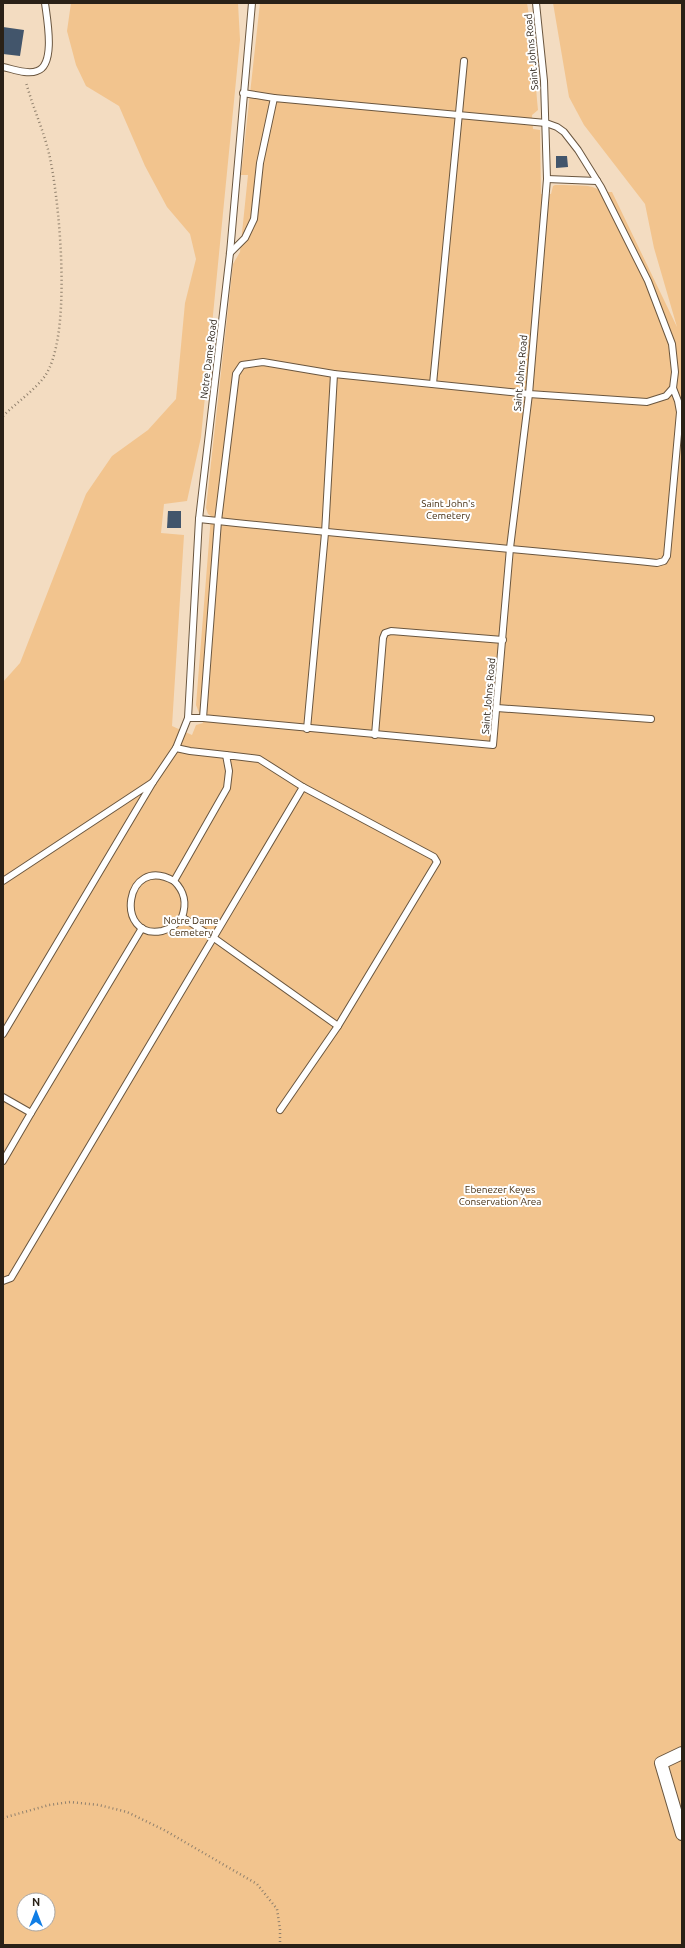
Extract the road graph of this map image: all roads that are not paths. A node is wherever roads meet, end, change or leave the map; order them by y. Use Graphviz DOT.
graph roads {
  1 [pos="45,3"];
  2 [pos="252,3"];
  3 [pos="536,3"];
  4 [pos="464,60"];
  5 [pos="3,66"];
  6 [pos="243,93"];
  7 [pos="274,98"];
  8 [pos="460,115"];
  9 [pos="546,123"];
  10 [pos="547,179"];
  11 [pos="597,181"];
  12 [pos="230,253"];
  13 [pos="334,374"];
  14 [pos="433,384"];
  15 [pos="673,388"];
  16 [pos="528,394"];
  17 [pos="199,519"];
  18 [pos="218,521"];
  19 [pos="325,533"];
  20 [pos="510,548"];
  21 [pos="503,640"];
  22 [pos="497,708"];
  23 [pos="188,718"];
  24 [pos="203,718"];
  25 [pos="651,719"];
  26 [pos="307,729"];
  27 [pos="375,735"];
  28 [pos="176,748"];
  29 [pos="226,754"];
  30 [pos="153,782"];
  31 [pos="303,787"];
  32 [pos="3,881"];
  33 [pos="174,881"];
  34 [pos="182,917"];
  35 [pos="142,928"];
  36 [pos="214,938"];
  37 [pos="338,1026"];
  38 [pos="3,1034"];
  39 [pos="3,1097"];
  40 [pos="280,1110"];
  41 [pos="31,1113"];
  42 [pos="3,1160"];
  43 [pos="3,1281"];
  44 [pos="682,1753"];
  45 [pos="682,1834"];
  1 -- 5 [label="lane"];
  2 -- 6 [label="lane, Notre Dame Road"];
  3 -- 9 [label="lane, Saint Johns Road"];
  4 -- 8 [label="lane"];
  6 -- 7 [label="lane"];
  6 -- 12 [label="lane, Notre Dame Road"];
  7 -- 8 [label="lane"];
  7 -- 12 [label="lane"];
  8 -- 9 [label="lane"];
  8 -- 14 [label="lane"];
  9 -- 10 [label="lane, Saint Johns Road"];
  9 -- 11 [label="lane"];
  10 -- 11 [label="lane"];
  10 -- 16 [label="lane, Saint Johns Road"];
  11 -- 15 [label="lane"];
  12 -- 17 [label="lane, Notre Dame Road"];
  13 -- 14 [label="lane"];
  13 -- 18 [label="lane"];
  13 -- 19 [label="lane"];
  14 -- 16 [label="lane"];
  15 -- 16 [label="lane"];
  15 -- 20 [label="lane"];
  16 -- 20 [label="lane, Saint Johns Road"];
  17 -- 18 [label="lane"];
  17 -- 23 [label="lane, Notre Dame Road"];
  18 -- 19 [label="lane"];
  18 -- 24 [label="lane"];
  19 -- 20 [label="lane"];
  19 -- 26 [label="lane"];
  20 -- 21 [label="lane, Saint Johns Road"];
  21 -- 22 [label="lane, Saint Johns Road"];
  21 -- 27 [label="lane"];
  22 -- 25 [label="lane"];
  22 -- 27 [label="lane, Saint Johns Road"];
  23 -- 24 [label="lane"];
  23 -- 28 [label="lane, Notre Dame Road"];
  24 -- 26 [label="lane"];
  26 -- 27 [label="lane"];
  28 -- 29 [label="lane"];
  28 -- 30 [label="lane, Notre Dame Road"];
  29 -- 31 [label="lane"];
  29 -- 33 [label="lane"];
  30 -- 32 [label="lane"];
  30 -- 38 [label="lane, Notre Dame Road"];
  31 -- 36 [label="lane"];
  31 -- 37 [label="lane"];
  33 -- 34 [label="lane"];
  33 -- 35 [label="lane"];
  34 -- 35 [label="lane"];
  34 -- 36 [label="lane"];
  35 -- 41 [label="lane"];
  36 -- 37 [label="lane"];
  36 -- 43 [label="lane"];
  37 -- 40 [label="lane"];
  39 -- 41 [label="lane"];
  41 -- 42 [label="lane"];
  44 -- 45 [label="street"];
}
